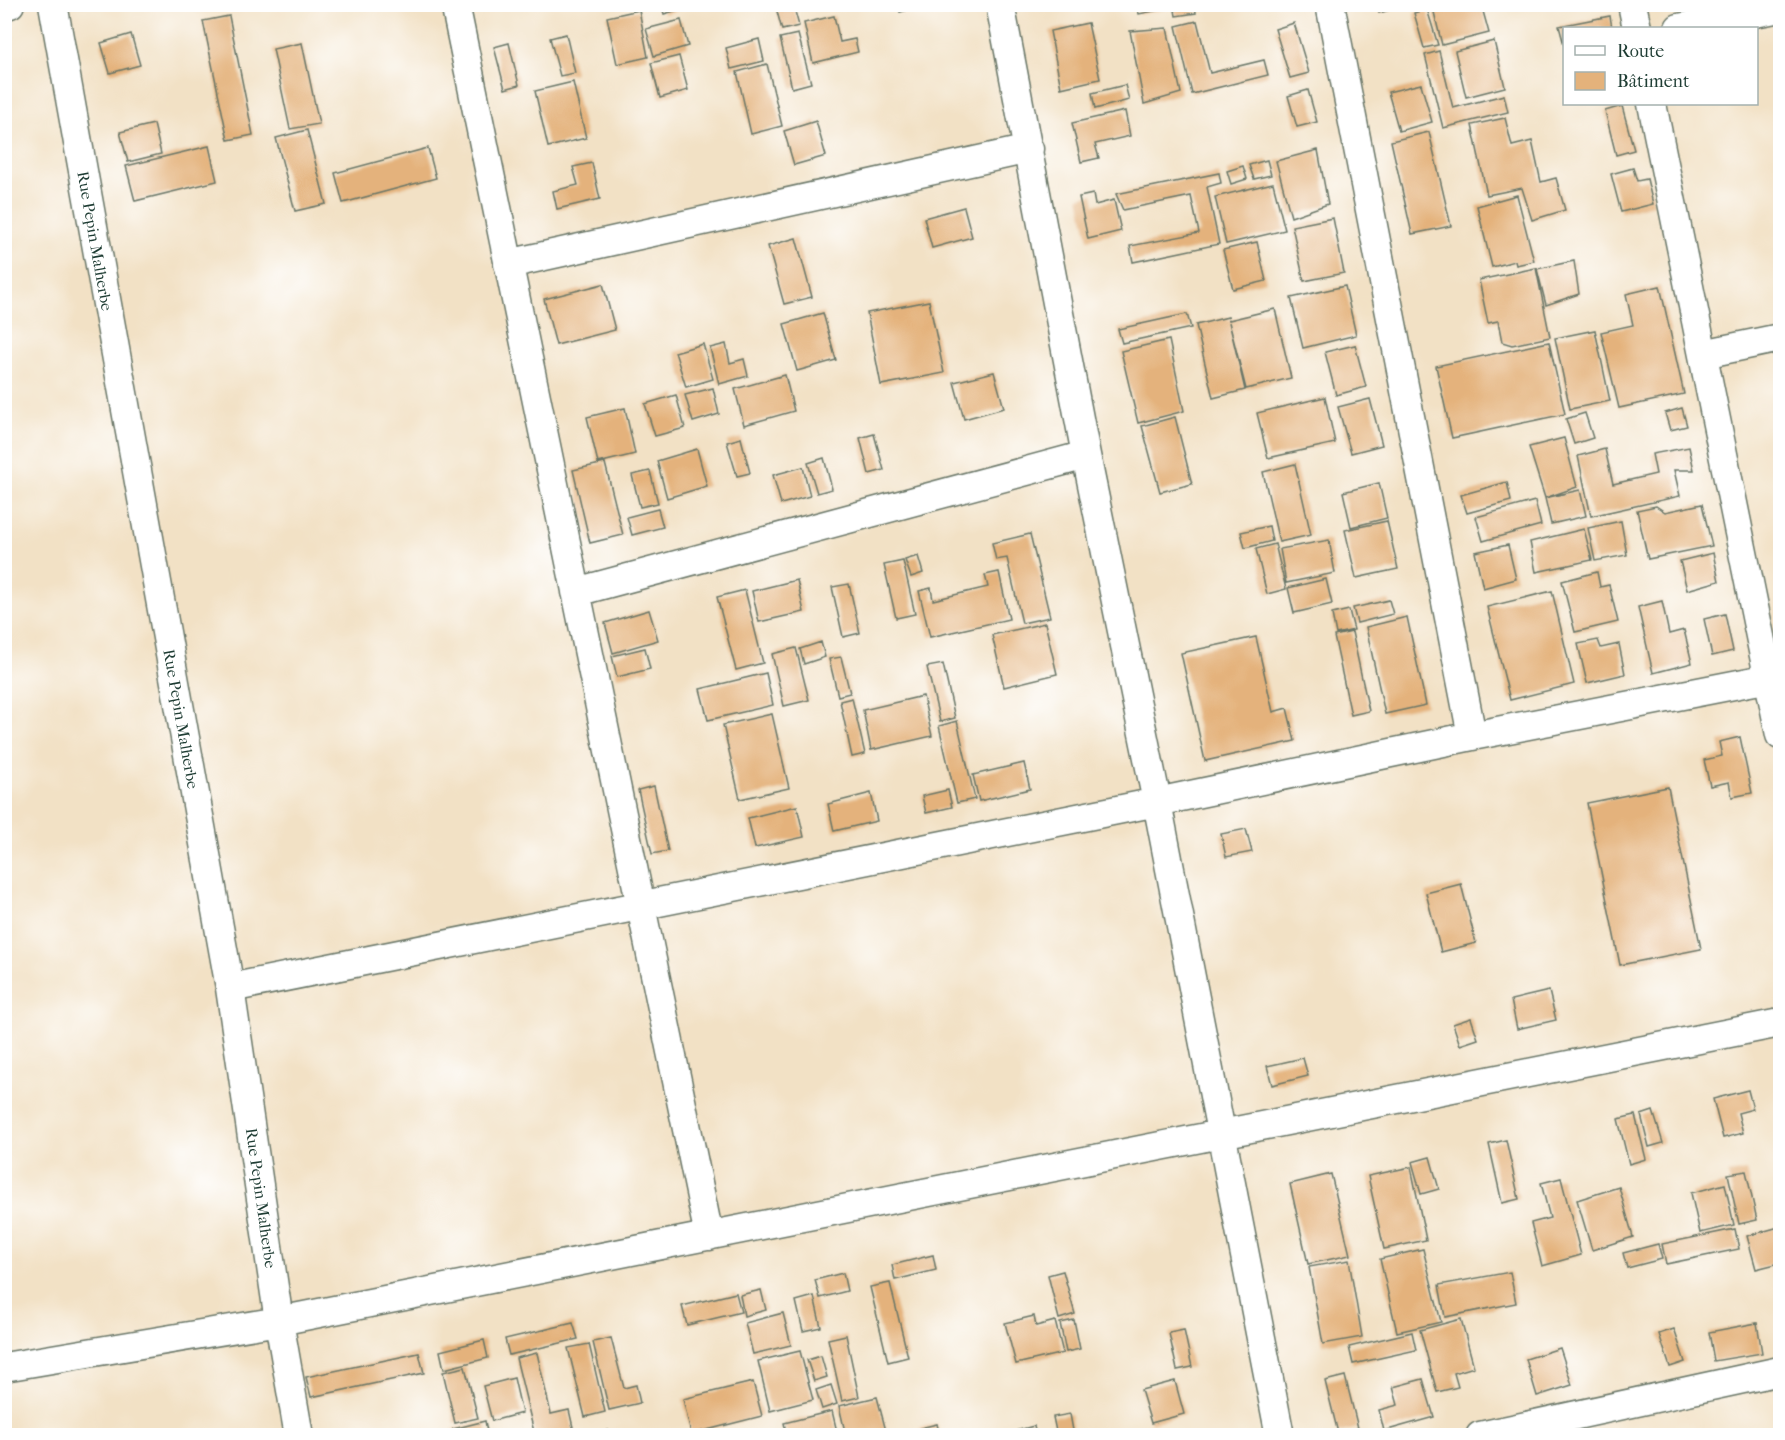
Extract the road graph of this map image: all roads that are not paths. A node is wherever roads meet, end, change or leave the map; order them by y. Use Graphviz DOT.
graph roads {
  1 [pos="10,4"];
  2 [pos="53,4"];
  3 [pos="454,4"];
  4 [pos="1000,4"];
  5 [pos="1330,4"];
  6 [pos="1632,4"];
  7 [pos="4,6"];
  8 [pos="1780,8"];
  9 [pos="1637,27"];
  10 [pos="1684,27"];
  11 [pos="1652,105"];
  12 [pos="1029,149"];
  13 [pos="508,264"];
  14 [pos="1780,338"];
  15 [pos="1703,354"];
  16 [pos="1086,455"];
  17 [pos="576,592"];
  18 [pos="1775,677"];
  19 [pos="1780,735"];
  20 [pos="1472,736"];
  21 [pos="1157,802"];
  22 [pos="640,907"];
  23 [pos="230,988"];
  24 [pos="1780,1023"];
  25 [pos="1221,1134"];
  26 [pos="709,1236"];
  27 [pos="279,1321"];
  28 [pos="4,1367"];
  29 [pos="1780,1371"];
  30 [pos="299,1436"];
  31 [pos="1280,1436"];
  32 [pos="1480,1436"];
  1 -- 7 [label="street"];
  2 -- 23 [label="street, Rue Pepin Malherbe"];
  3 -- 13 [label="street"];
  4 -- 12 [label="street"];
  5 -- 20 [label="street"];
  6 -- 9 [label="street"];
  8 -- 10 [label="street"];
  11 -- 15 [label="street"];
  12 -- 13 [label="street"];
  12 -- 16 [label="street"];
  13 -- 17 [label="street"];
  14 -- 15 [label="street"];
  15 -- 18 [label="street"];
  16 -- 17 [label="street"];
  16 -- 21 [label="street"];
  17 -- 22 [label="street"];
  18 -- 19 [label="street"];
  18 -- 20 [label="street"];
  20 -- 21 [label="street"];
  21 -- 22 [label="street"];
  21 -- 25 [label="street"];
  22 -- 23 [label="street"];
  22 -- 26 [label="street"];
  23 -- 27 [label="street, Rue Pepin Malherbe"];
  24 -- 25 [label="street"];
  25 -- 26 [label="street"];
  25 -- 31 [label="street"];
  26 -- 27 [label="street"];
  27 -- 28 [label="street"];
  27 -- 30 [label="street, Rue Pepin Malherbe"];
  29 -- 32 [label="street"];
}
